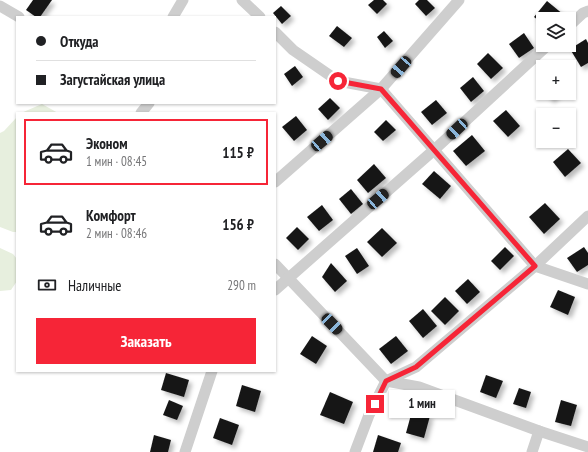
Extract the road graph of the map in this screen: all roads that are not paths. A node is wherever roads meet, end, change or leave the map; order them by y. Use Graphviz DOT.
graph roads {
  1 [pos="183,0"];
  2 [pos="242,0"];
  3 [pos="459,0"];
  4 [pos="0,6"];
  5 [pos="588,11"];
  6 [pos="17,16"];
  7 [pos="174,16"];
  8 [pos="259,16"];
  9 [pos="576,20"];
  10 [pos="276,33"];
  11 [pos="540,52"];
  12 [pos="381,89"];
  13 [pos="148,104"];
  14 [pos="142,112"];
  15 [pos="434,150"];
  16 [pos="276,181"];
  17 [pos="588,216"];
  18 [pos="276,265"];
  19 [pos="535,266"];
  20 [pos="288,278"];
  21 [pos="588,284"];
  22 [pos="276,289"];
  23 [pos="212,372"];
  24 [pos="386,381"];
  25 [pos="539,431"];
  26 [pos="588,447"];
  27 [pos="185,452"];
  28 [pos="355,452"];
  29 [pos="532,452"];
  1 -- 7 [label="street"];
  2 -- 8 [label="street"];
  3 -- 12 [label="street"];
  4 -- 6 [label="street"];
  5 -- 9 [label="street"];
  10 -- 12 [label="street"];
  11 -- 15 [label="street"];
  12 -- 15 [label="street"];
  12 -- 16 [label="street"];
  13 -- 14 [label="street"];
  15 -- 19 [label="street"];
  15 -- 20 [label="street"];
  17 -- 19 [label="street"];
  18 -- 20 [label="street"];
  19 -- 21 [label="street"];
  19 -- 24 [label="street"];
  20 -- 22 [label="street"];
  20 -- 24 [label="street"];
  23 -- 27 [label="street"];
  24 -- 25 [label="street"];
  24 -- 28 [label="street"];
  25 -- 26 [label="street"];
  25 -- 29 [label="street"];
}
